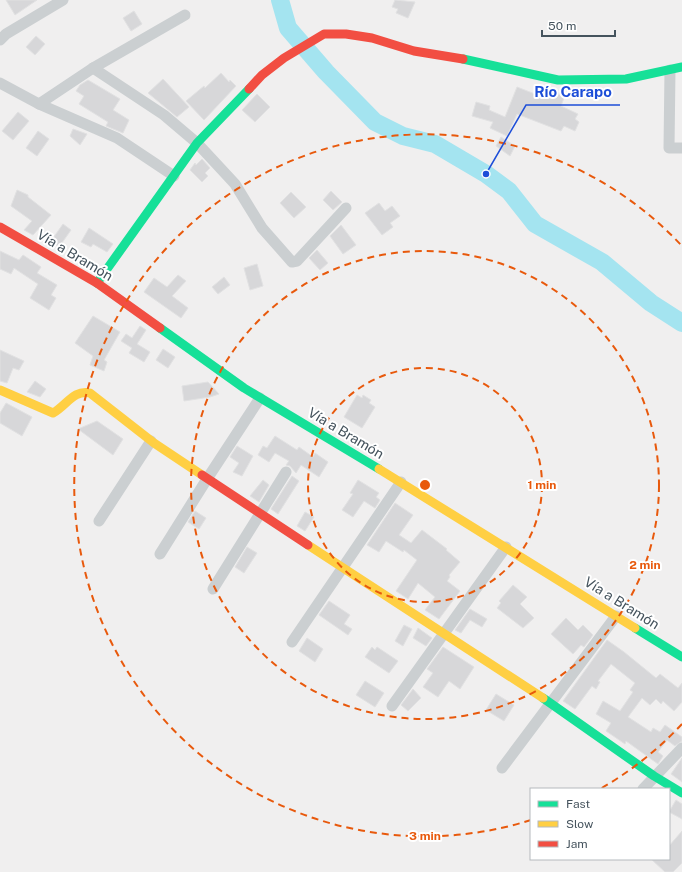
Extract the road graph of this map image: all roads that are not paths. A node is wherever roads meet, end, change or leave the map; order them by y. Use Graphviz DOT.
graph roads {
  1 [pos="63,0"];
  2 [pos="185,15"];
  3 [pos="0,40"];
  4 [pos="93,68"];
  5 [pos="682,68"];
  6 [pos="670,70"];
  7 [pos="0,83"];
  8 [pos="39,104"];
  9 [pos="197,144"];
  10 [pos="682,148"];
  11 [pos="174,176"];
  12 [pos="346,208"];
  13 [pos="0,227"];
  14 [pos="97,283"];
  15 [pos="0,390"];
  16 [pos="260,398"];
  17 [pos="151,441"];
  18 [pos="286,472"];
  19 [pos="206,478"];
  20 [pos="401,482"];
  21 [pos="261,514"];
  22 [pos="100,521"];
  23 [pos="506,547"];
  24 [pos="160,554"];
  25 [pos="343,568"];
  26 [pos="213,590"];
  27 [pos="616,616"];
  28 [pos="444,634"];
  29 [pos="292,642"];
  30 [pos="682,657"];
  31 [pos="550,703"];
  32 [pos="392,706"];
  33 [pos="682,748"];
  34 [pos="502,768"];
  35 [pos="654,776"];
  36 [pos="644,788"];
  37 [pos="682,793"];
  1 -- 3 [label="street"];
  2 -- 4 [label="street"];
  4 -- 8 [label="street"];
  4 -- 9 [label="street"];
  5 -- 6 [label="street"];
  6 -- 9 [label="street"];
  6 -- 10 [label="street"];
  7 -- 8 [label="street"];
  8 -- 11 [label="street"];
  9 -- 11 [label="street"];
  9 -- 12 [label="street"];
  11 -- 14 [label="street"];
  13 -- 14 [label="street, Vía a Bramón"];
  14 -- 16 [label="street, Vía a Bramón"];
  15 -- 17 [label="street"];
  16 -- 19 [label="street"];
  16 -- 20 [label="street, Vía a Bramón"];
  17 -- 19 [label="street"];
  17 -- 22 [label="street"];
  18 -- 21 [label="street"];
  19 -- 21 [label="street"];
  19 -- 24 [label="street"];
  20 -- 23 [label="street, Vía a Bramón"];
  20 -- 25 [label="street"];
  21 -- 25 [label="street"];
  21 -- 26 [label="street"];
  23 -- 27 [label="street, Vía a Bramón"];
  23 -- 28 [label="street"];
  25 -- 28 [label="street"];
  25 -- 29 [label="street"];
  27 -- 30 [label="street, Vía a Bramón"];
  27 -- 31 [label="street"];
  28 -- 31 [label="street"];
  28 -- 32 [label="street"];
  31 -- 34 [label="street"];
  31 -- 35 [label="street"];
  33 -- 35 [label="street"];
  35 -- 36 [label="street"];
  35 -- 37 [label="street"];
}
